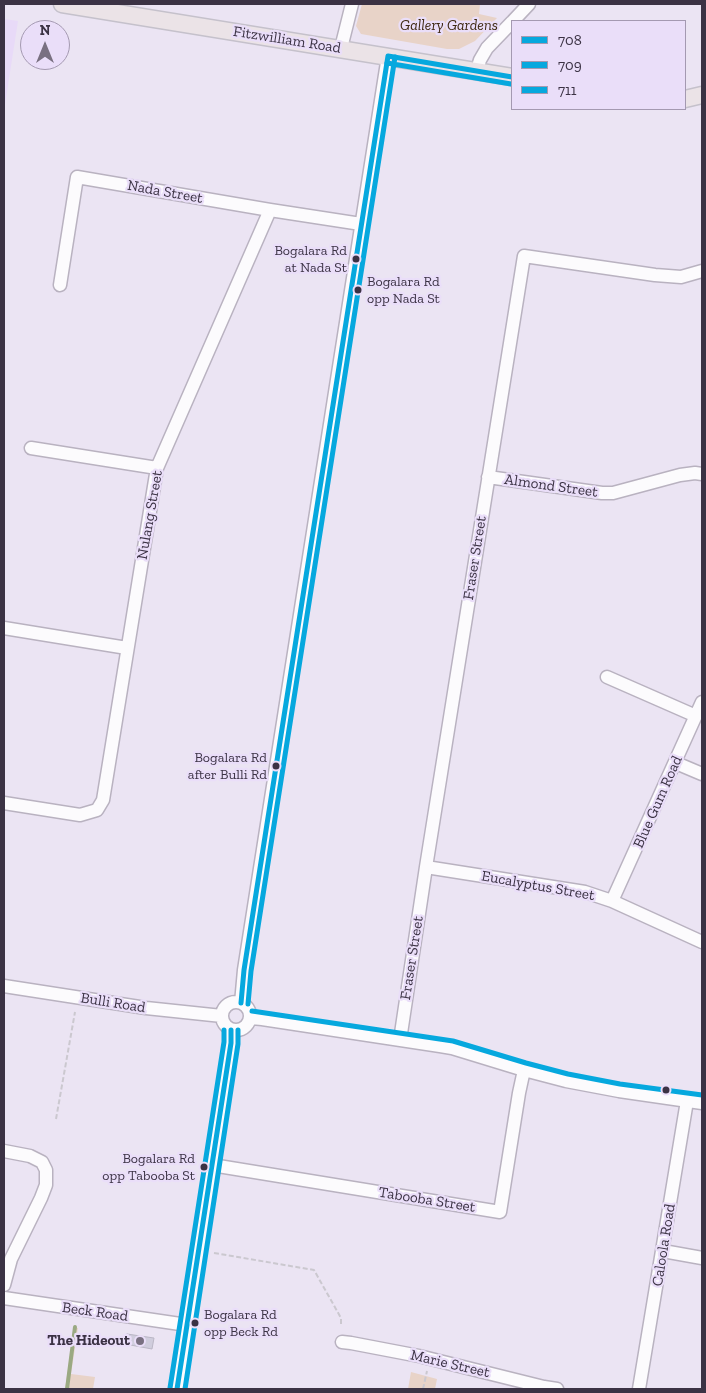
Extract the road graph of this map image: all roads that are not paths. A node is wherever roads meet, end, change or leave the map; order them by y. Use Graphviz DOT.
graph roads {
  1 [pos="62,4"];
  2 [pos="352,4"];
  3 [pos="529,4"];
  4 [pos="513,20"];
  5 [pos="511,22"];
  6 [pos="341,48"];
  7 [pos="388,56"];
  8 [pos="477,70"];
  9 [pos="511,77"];
  10 [pos="702,95"];
  11 [pos="686,98"];
  12 [pos="270,210"];
  13 [pos="361,224"];
  14 [pos="702,272"];
  15 [pos="60,285"];
  16 [pos="31,448"];
  17 [pos="157,468"];
  18 [pos="702,474"];
  19 [pos="488,477"];
  20 [pos="4,628"];
  21 [pos="127,648"];
  22 [pos="607,677"];
  23 [pos="702,702"];
  24 [pos="696,716"];
  25 [pos="676,763"];
  26 [pos="702,774"];
  27 [pos="4,803"];
  28 [pos="426,867"];
  29 [pos="612,902"];
  30 [pos="702,942"];
  31 [pos="4,986"];
  32 [pos="240,1003"];
  33 [pos="222,1016"];
  34 [pos="251,1018"];
  35 [pos="231,1030"];
  36 [pos="400,1040"];
  37 [pos="524,1070"];
  38 [pos="687,1101"];
  39 [pos="702,1103"];
  40 [pos="4,1151"];
  41 [pos="212,1165"];
  42 [pos="663,1251"];
  43 [pos="702,1258"];
  44 [pos="4,1285"];
  45 [pos="4,1298"];
  46 [pos="187,1325"];
  47 [pos="342,1342"];
  48 [pos="177,1389"];
  49 [pos="557,1389"];
  50 [pos="640,1389"];
  1 -- 6 [label="main road, Fitzwilliam Road"];
  2 -- 6 [label="street"];
  3 -- 4 [label="street"];
  5 -- 8 [label="street"];
  6 -- 7 [label="main road, Fitzwilliam Road"];
  7 -- 8 [label="main road, Fitzwilliam Road"];
  7 -- 13 [label="street"];
  8 -- 9 [label="main road, Fitzwilliam Road"];
  10 -- 11 [label="main road"];
  12 -- 13 [label="street, Nada Street"];
  12 -- 15 [label="street, Nada Street"];
  12 -- 17 [label="street, Nulang Street"];
  13 -- 32 [label="street"];
  14 -- 19 [label="street, Fraser Street"];
  16 -- 17 [label="street"];
  17 -- 21 [label="street, Nulang Street"];
  18 -- 19 [label="street, Almond Street"];
  19 -- 28 [label="street, Fraser Street"];
  20 -- 21 [label="street"];
  21 -- 27 [label="street, Nulang Street"];
  22 -- 24 [label="street"];
  23 -- 24 [label="street, Blue Gum Road"];
  24 -- 25 [label="street, Blue Gum Road"];
  25 -- 26 [label="street"];
  25 -- 29 [label="street, Blue Gum Road"];
  28 -- 29 [label="street, Eucalyptus Street"];
  28 -- 36 [label="street, Fraser Street"];
  29 -- 30 [label="street, Eucalyptus Street"];
  31 -- 33 [label="street, Bulli Road"];
  32 -- 33 [label="street"];
  32 -- 34 [label="street"];
  33 -- 35 [label="street"];
  34 -- 35 [label="street"];
  34 -- 36 [label="street"];
  35 -- 41 [label="street"];
  36 -- 37 [label="street"];
  37 -- 38 [label="street"];
  37 -- 41 [label="street, Tabooba Street"];
  38 -- 39 [label="street"];
  38 -- 42 [label="street, Caloola Road"];
  40 -- 44 [label="street"];
  41 -- 46 [label="street"];
  42 -- 43 [label="street"];
  42 -- 50 [label="street, Caloola Road"];
  45 -- 46 [label="street, Beck Road"];
  46 -- 48 [label="street"];
  47 -- 49 [label="street, Marie Street"];
}
